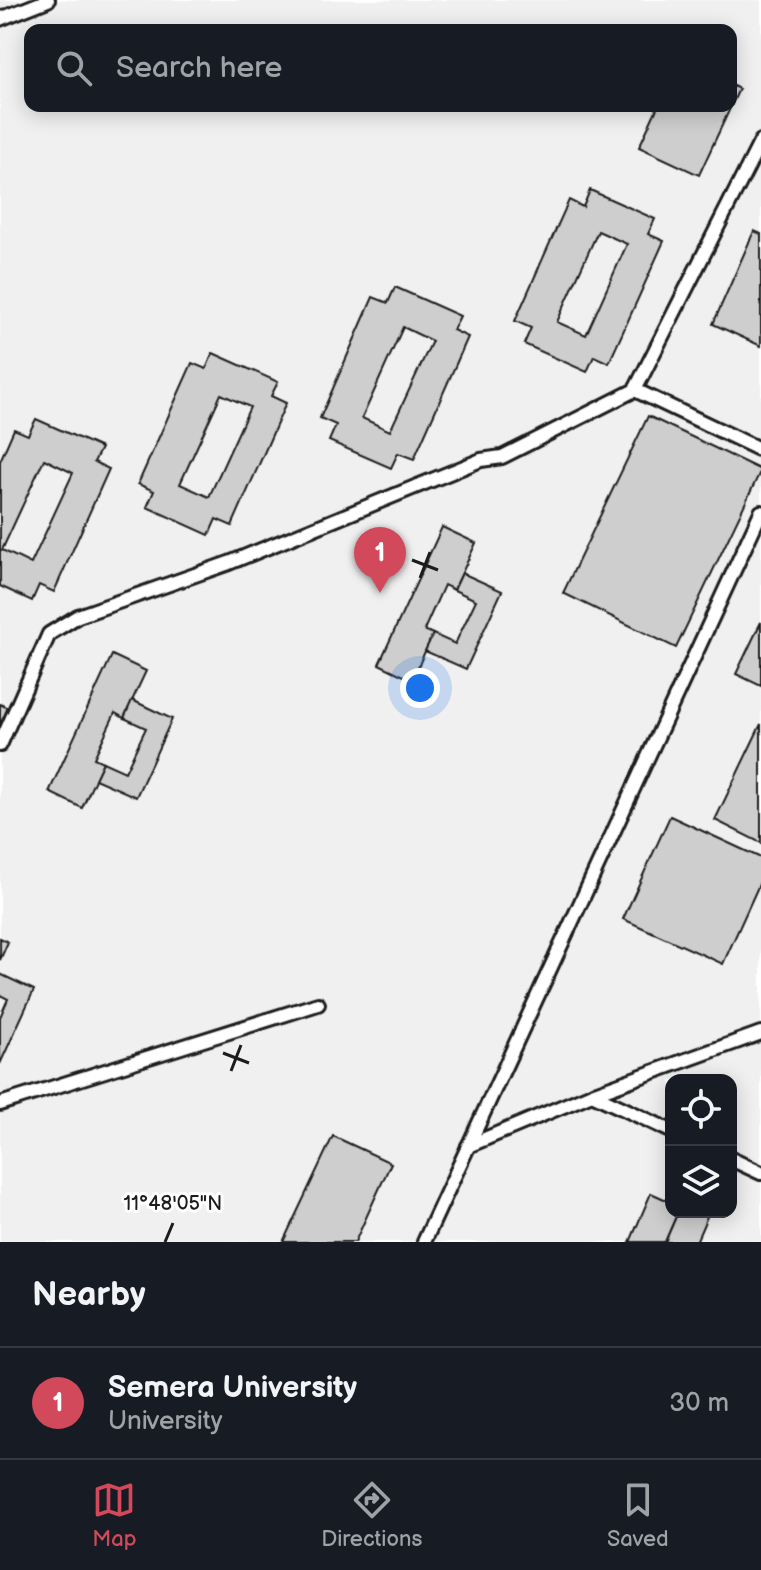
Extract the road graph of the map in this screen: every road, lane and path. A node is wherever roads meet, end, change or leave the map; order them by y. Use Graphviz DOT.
graph roads {
  1 [pos="48,0"];
  2 [pos="0,19"];
  3 [pos="761,141"];
  4 [pos="635,390"];
  5 [pos="761,450"];
  6 [pos="761,512"];
  7 [pos="0,745"];
  8 [pos="318,1004"];
  9 [pos="761,1033"];
  10 [pos="592,1094"];
  11 [pos="0,1104"];
  12 [pos="665,1128"];
  13 [pos="468,1146"];
  14 [pos="737,1162"];
  15 [pos="761,1173"];
  16 [pos="424,1242"];
  1 -- 2 [label="lane"];
  3 -- 4 [label="lane"];
  4 -- 5 [label="lane"];
  4 -- 7 [label="lane"];
  6 -- 13 [label="lane"];
  8 -- 11 [label="lane"];
  9 -- 10 [label="lane"];
  10 -- 12 [label="lane"];
  10 -- 13 [label="lane"];
  13 -- 16 [label="lane"];
  14 -- 15 [label="lane"];
}
